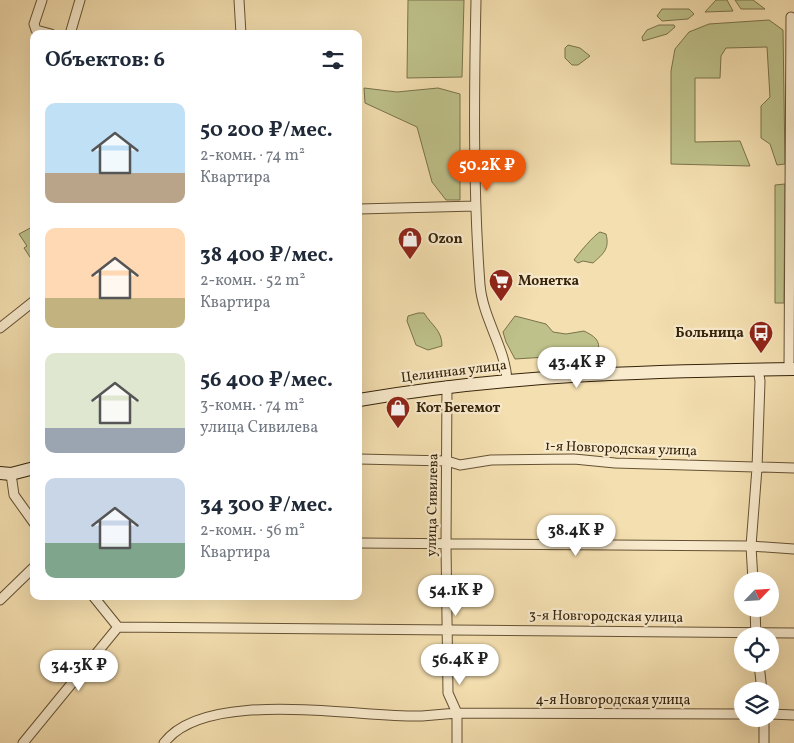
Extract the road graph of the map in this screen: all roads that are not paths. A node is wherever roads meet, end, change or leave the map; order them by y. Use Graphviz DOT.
graph roads {
  1 [pos="42,0"];
  2 [pos="80,0"];
  3 [pos="240,0"];
  4 [pos="476,0"];
  5 [pos="791,17"];
  6 [pos="36,30"];
  7 [pos="71,30"];
  8 [pos="241,30"];
  9 [pos="476,206"];
  10 [pos="362,209"];
  11 [pos="30,304"];
  12 [pos="0,328"];
  13 [pos="758,369"];
  14 [pos="792,369"];
  15 [pos="507,380"];
  16 [pos="447,386"];
  17 [pos="362,400"];
  18 [pos="362,459"];
  19 [pos="447,461"];
  20 [pos="757,468"];
  21 [pos="794,468"];
  22 [pos="30,469"];
  23 [pos="5,473"];
  24 [pos="30,517"];
  25 [pos="362,543"];
  26 [pos="446,545"];
  27 [pos="751,546"];
  28 [pos="794,549"];
  29 [pos="30,571"];
  30 [pos="752,572"];
  31 [pos="0,600"];
  32 [pos="95,600"];
  33 [pos="118,627"];
  34 [pos="446,628"];
  35 [pos="794,632"];
  36 [pos="779,633"];
  37 [pos="734,634"];
  38 [pos="457,713"];
  39 [pos="734,714"];
  40 [pos="779,714"];
  41 [pos="794,714"];
  42 [pos="764,727"];
  43 [pos="23,743"];
  44 [pos="164,743"];
  45 [pos="457,743"];
  46 [pos="764,743"];
  1 -- 6 [label="street"];
  2 -- 7 [label="street"];
  3 -- 8 [label="street"];
  4 -- 9 [label="street"];
  5 -- 14 [label="street"];
  9 -- 10 [label="street"];
  9 -- 15 [label="street"];
  11 -- 12 [label="street"];
  13 -- 14 [label="main road, Целинная улица"];
  13 -- 15 [label="main road, Целинная улица"];
  13 -- 20 [label="street"];
  15 -- 16 [label="main road, Целинная улица"];
  16 -- 17 [label="main road, Целинная улица"];
  16 -- 19 [label="street, улица Сивилева"];
  18 -- 19 [label="street, 1-я Новгородская улица"];
  19 -- 20 [label="street, 1-я Новгородская улица"];
  19 -- 26 [label="street, улица Сивилева"];
  20 -- 21 [label="street, 1-я Новгородская улица"];
  20 -- 27 [label="street"];
  22 -- 23 [label="main road"];
  23 -- 24 [label="street"];
  25 -- 26 [label="street"];
  26 -- 27 [label="street"];
  26 -- 34 [label="street, улица Сивилева"];
  27 -- 28 [label="street"];
  27 -- 30 [label="street"];
  29 -- 31 [label="street"];
  32 -- 33 [label="street"];
  33 -- 34 [label="street, 3-я Новгородская улица"];
  33 -- 43 [label="street"];
  34 -- 37 [label="street, 3-я Новгородская улица"];
  34 -- 38 [label="street, улица Сивилева"];
  35 -- 36 [label="street, 3-я Новгородская улица"];
  38 -- 39 [label="street, 4-я Новгородская улица"];
  38 -- 44 [label="street, 4-я Новгородская улица"];
  38 -- 45 [label="street, улица Сивилева"];
  40 -- 41 [label="street"];
  42 -- 46 [label="street"];
}
